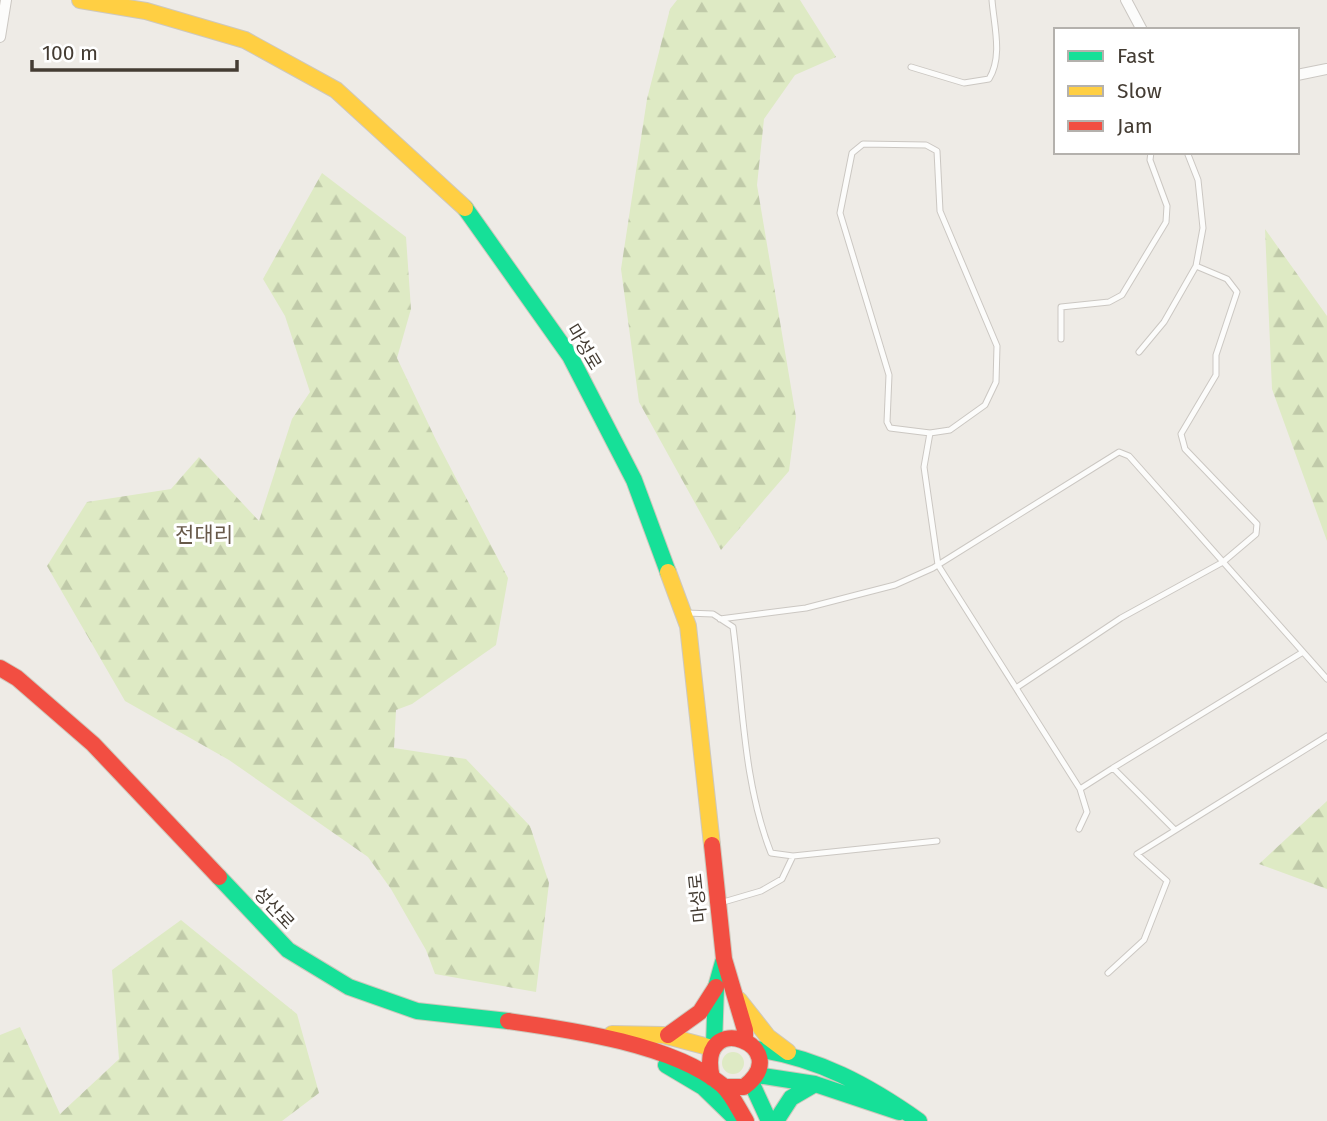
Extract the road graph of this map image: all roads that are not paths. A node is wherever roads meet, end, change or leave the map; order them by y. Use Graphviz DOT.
graph roads {
  1 [pos="6,0"];
  2 [pos="80,0"];
  3 [pos="992,0"];
  4 [pos="1126,0"];
  5 [pos="147,5"];
  6 [pos="1141,28"];
  7 [pos="0,37"];
  8 [pos="911,67"];
  9 [pos="1327,69"];
  10 [pos="1299,75"];
  11 [pos="1151,154"];
  12 [pos="1189,154"];
  13 [pos="1196,266"];
  14 [pos="1060,339"];
  15 [pos="1139,352"];
  16 [pos="930,433"];
  17 [pos="1223,562"];
  18 [pos="938,565"];
  19 [pos="682,612"];
  20 [pos="720,619"];
  21 [pos="1303,652"];
  22 [pos="0,668"];
  23 [pos="1327,679"];
  24 [pos="1016,688"];
  25 [pos="1327,736"];
  26 [pos="1113,768"];
  27 [pos="1080,789"];
  28 [pos="1079,829"];
  29 [pos="1175,830"];
  30 [pos="937,841"];
  31 [pos="793,856"];
  32 [pos="718,904"];
  33 [pos="723,959"];
  34 [pos="1108,973"];
  35 [pos="716,987"];
  36 [pos="733,993"];
  37 [pos="595,1034"];
  38 [pos="668,1035"];
  39 [pos="631,1044"];
  40 [pos="750,1044"];
  41 [pos="713,1047"];
  42 [pos="793,1055"];
  43 [pos="754,1078"];
  44 [pos="719,1083"];
  45 [pos="816,1084"];
  46 [pos="915,1118"];
  47 [pos="738,1121"];
  48 [pos="746,1121"];
  49 [pos="769,1121"];
  50 [pos="776,1121"];
  1 -- 7 [label="street"];
  2 -- 5 [label="main road, 마성로"];
  3 -- 8 [label="lane"];
  4 -- 6 [label="street"];
  5 -- 19 [label="main road, 마성로"];
  9 -- 10 [label="street"];
  11 -- 14 [label="lane"];
  12 -- 13 [label="lane"];
  13 -- 15 [label="lane"];
  13 -- 17 [label="lane"];
  16 -- 16 [label="lane"];
  16 -- 18 [label="lane"];
  17 -- 18 [label="lane"];
  17 -- 21 [label="lane"];
  17 -- 24 [label="lane"];
  18 -- 20 [label="lane"];
  18 -- 24 [label="lane"];
  19 -- 20 [label="lane"];
  19 -- 32 [label="main road, 마성로"];
  20 -- 31 [label="lane"];
  21 -- 23 [label="lane"];
  21 -- 26 [label="lane"];
  22 -- 37 [label="main road, 성산로"];
  24 -- 27 [label="lane"];
  25 -- 29 [label="lane"];
  26 -- 27 [label="lane"];
  26 -- 29 [label="lane"];
  27 -- 28 [label="lane"];
  29 -- 34 [label="lane"];
  30 -- 31 [label="lane"];
  31 -- 32 [label="lane"];
  32 -- 33 [label="main road, 마성로"];
  33 -- 35 [label="main road"];
  33 -- 36 [label="main road"];
  35 -- 38 [label="main road"];
  35 -- 41 [label="main road"];
  36 -- 40 [label="main road"];
  36 -- 42 [label="main road"];
  37 -- 38 [label="main road"];
  37 -- 39 [label="main road"];
  38 -- 41 [label="main road"];
  39 -- 44 [label="main road"];
  39 -- 47 [label="main road"];
  40 -- 41 [label="main road"];
  40 -- 42 [label="main road"];
  40 -- 43 [label="main road"];
  41 -- 44 [label="main road"];
  42 -- 46 [label="main road"];
  43 -- 44 [label="main road"];
  43 -- 45 [label="main road"];
  43 -- 49 [label="main road"];
  44 -- 48 [label="main road"];
  45 -- 46 [label="main road"];
  45 -- 50 [label="main road"];
}
